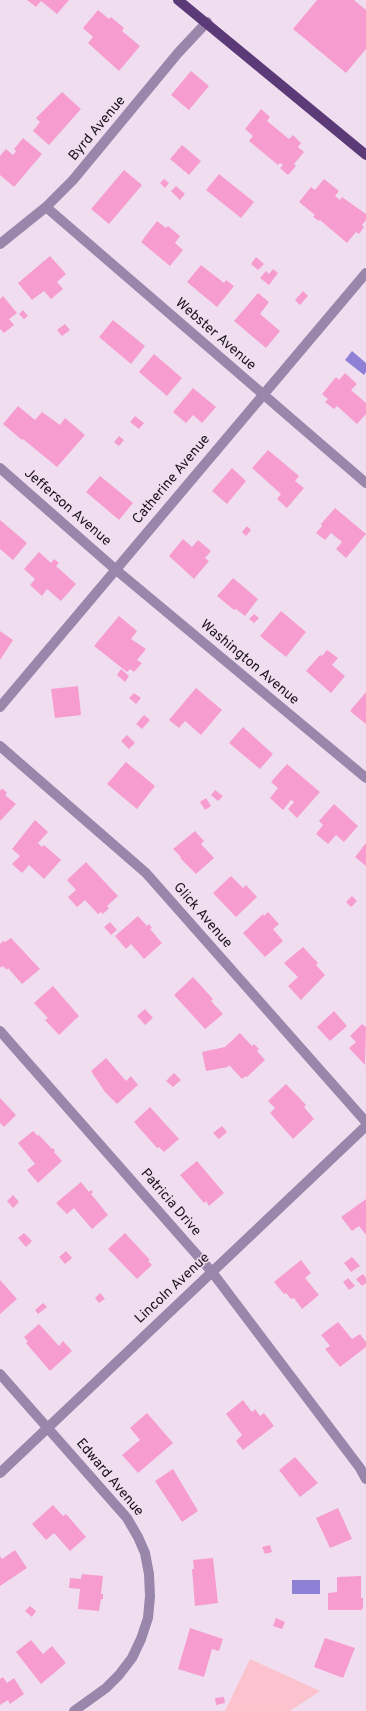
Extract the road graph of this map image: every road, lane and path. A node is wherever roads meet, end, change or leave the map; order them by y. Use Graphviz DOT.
graph roads {
  1 [pos="178,0"];
  2 [pos="207,22"];
  3 [pos="366,155"];
  4 [pos="46,207"];
  5 [pos="0,244"];
  6 [pos="366,272"];
  7 [pos="262,395"];
  8 [pos="0,468"];
  9 [pos="366,483"];
  10 [pos="115,569"];
  11 [pos="0,707"];
  12 [pos="0,746"];
  13 [pos="366,778"];
  14 [pos="0,1031"];
  15 [pos="366,1122"];
  16 [pos="366,1126"];
  17 [pos="212,1272"];
  18 [pos="0,1374"];
  19 [pos="48,1428"];
  20 [pos="0,1473"];
  21 [pos="366,1479"];
  22 [pos="74,1711"];
  1 -- 2 [label="main road"];
  2 -- 3 [label="main road"];
  2 -- 4 [label="street, Byrd Avenue"];
  4 -- 5 [label="street, Byrd Avenue"];
  4 -- 7 [label="street, Webster Avenue"];
  6 -- 7 [label="street, Catherine Avenue"];
  7 -- 9 [label="street, Webster Avenue"];
  7 -- 10 [label="street, Catherine Avenue"];
  8 -- 10 [label="street, Jefferson Avenue"];
  10 -- 11 [label="street, Catherine Avenue"];
  10 -- 13 [label="street, Washington Avenue"];
  12 -- 15 [label="street, Glick Avenue"];
  14 -- 17 [label="street, Patricia Drive"];
  16 -- 17 [label="street, Lincoln Avenue"];
  17 -- 19 [label="street, Lincoln Avenue"];
  17 -- 21 [label="street, Patricia Drive"];
  18 -- 19 [label="street, Edward Avenue"];
  19 -- 20 [label="street, Lincoln Avenue"];
  19 -- 22 [label="street, Edward Avenue"];
}
